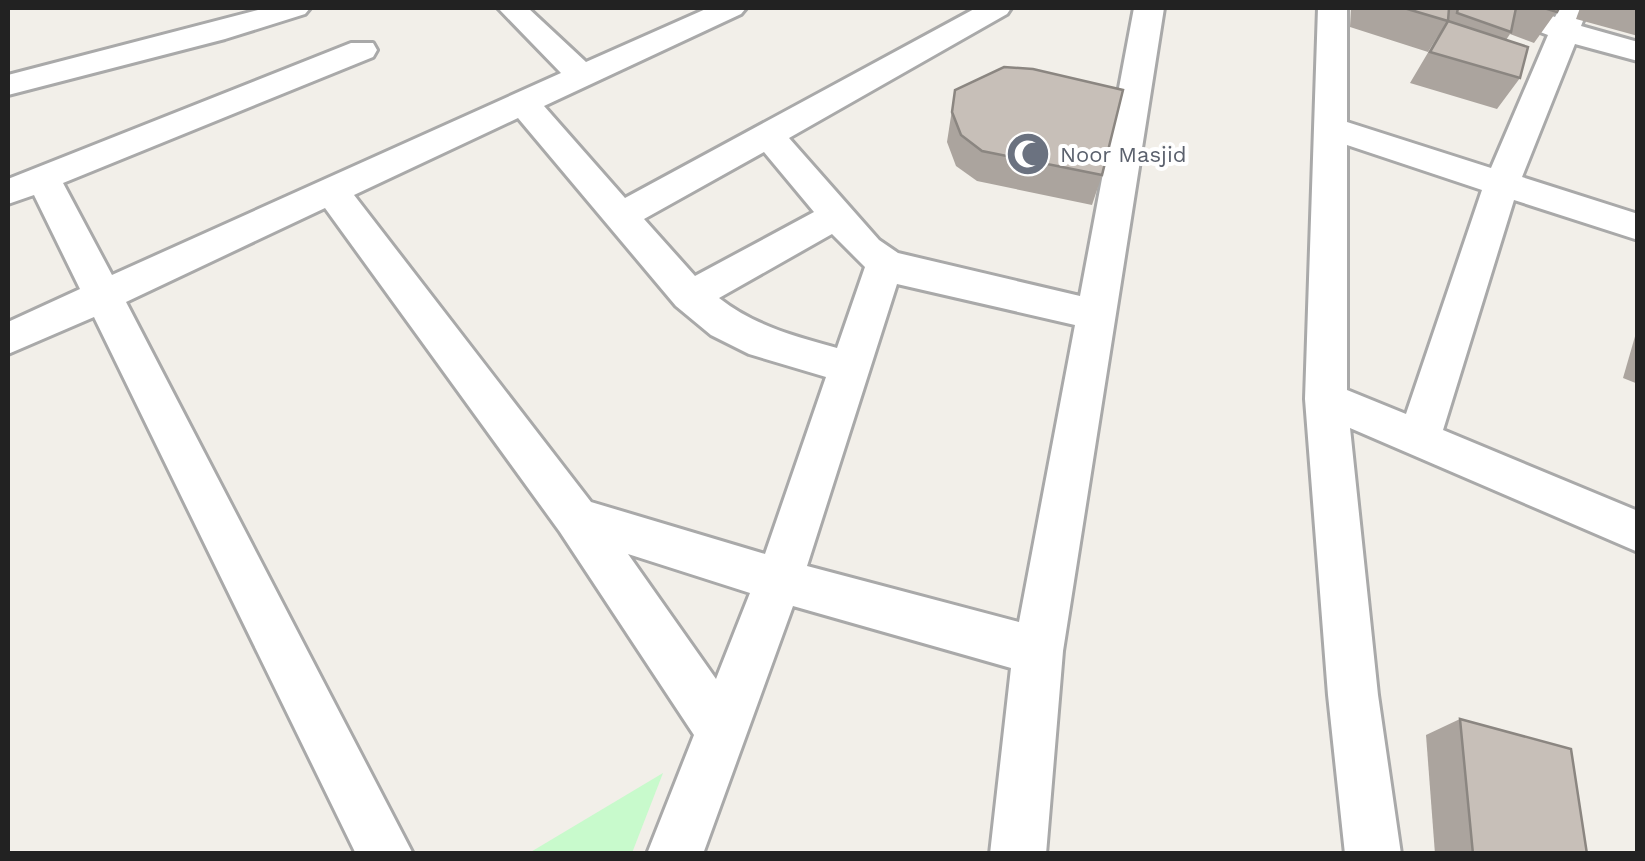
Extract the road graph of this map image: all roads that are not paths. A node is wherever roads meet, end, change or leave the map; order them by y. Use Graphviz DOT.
graph roads {
  1 [pos="296,8"];
  2 [pos="512,8"];
  3 [pos="731,8"];
  4 [pos="997,8"];
  5 [pos="1149,8"];
  6 [pos="1332,8"];
  7 [pos="1503,8"];
  8 [pos="1569,19"];
  9 [pos="362,50"];
  10 [pos="1638,52"];
  11 [pos="581,75"];
  12 [pos="8,84"];
  13 [pos="523,103"];
  14 [pos="1329,128"];
  15 [pos="767,134"];
  16 [pos="1502,184"];
  17 [pos="25,185"];
  18 [pos="333,193"];
  19 [pos="837,214"];
  20 [pos="621,216"];
  21 [pos="1638,227"];
  22 [pos="885,263"];
  23 [pos="690,296"];
  24 [pos="102,297"];
  25 [pos="1094,314"];
  26 [pos="8,340"];
  27 [pos="850,368"];
  28 [pos="1326,399"];
  29 [pos="1420,438"];
  30 [pos="576,518"];
  31 [pos="1638,532"];
  32 [pos="780,580"];
  33 [pos="1038,651"];
  34 [pos="722,731"];
  35 [pos="385,854"];
  36 [pos="675,854"];
  37 [pos="1018,854"];
  38 [pos="1373,854"];
  1 -- 12 [label="street"];
  2 -- 11 [label="street"];
  3 -- 11 [label="street"];
  4 -- 15 [label="street"];
  5 -- 25 [label="street"];
  6 -- 14 [label="street"];
  7 -- 8 [label="street"];
  8 -- 10 [label="street"];
  8 -- 16 [label="street"];
  9 -- 17 [label="street"];
  11 -- 13 [label="street"];
  13 -- 18 [label="street"];
  13 -- 20 [label="street"];
  14 -- 16 [label="street"];
  14 -- 28 [label="street"];
  15 -- 19 [label="street"];
  15 -- 20 [label="street"];
  16 -- 21 [label="street"];
  16 -- 29 [label="street"];
  17 -- 24 [label="street"];
  18 -- 24 [label="street"];
  18 -- 30 [label="street"];
  19 -- 22 [label="street"];
  19 -- 23 [label="street"];
  20 -- 23 [label="street"];
  22 -- 25 [label="street"];
  22 -- 27 [label="street"];
  23 -- 27 [label="street"];
  24 -- 26 [label="street"];
  24 -- 35 [label="street"];
  25 -- 33 [label="street"];
  27 -- 32 [label="street"];
  28 -- 29 [label="street"];
  28 -- 38 [label="street"];
  29 -- 31 [label="street"];
  30 -- 32 [label="street"];
  30 -- 34 [label="street"];
  32 -- 33 [label="street"];
  32 -- 34 [label="street"];
  33 -- 37 [label="street"];
  34 -- 36 [label="street"];
}
